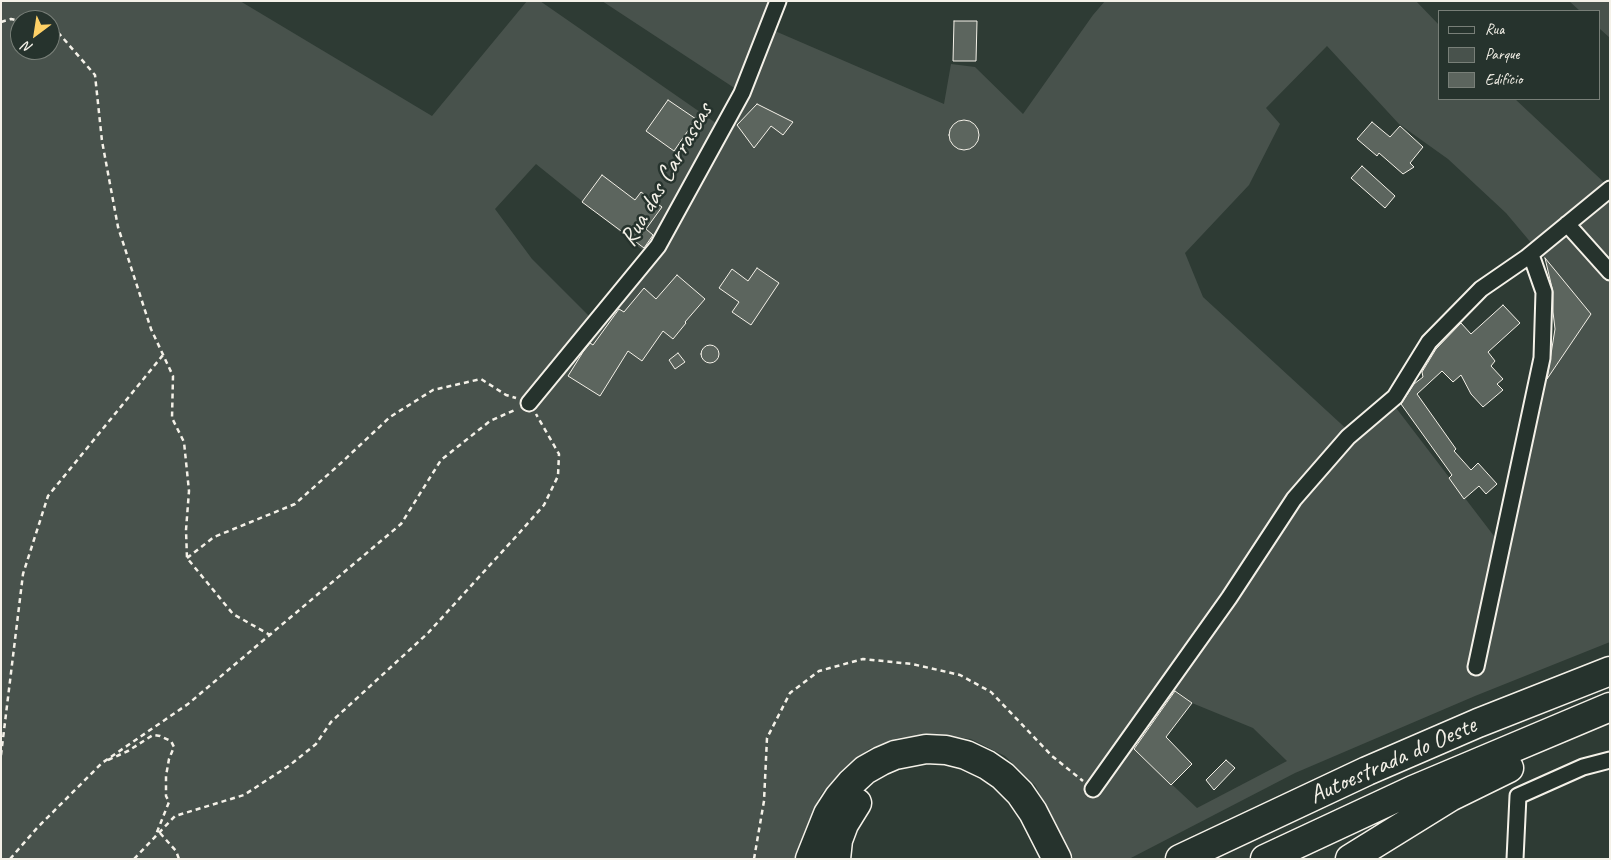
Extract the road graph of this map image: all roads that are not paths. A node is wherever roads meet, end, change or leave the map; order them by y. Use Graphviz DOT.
graph roads {
  1 [pos="778,1"];
  2 [pos="1610,188"];
  3 [pos="1568,224"];
  4 [pos="1531,255"];
  5 [pos="1610,272"];
  6 [pos="529,402"];
  7 [pos="1476,667"];
  8 [pos="1610,671"];
  9 [pos="1610,708"];
  10 [pos="1610,724"];
  11 [pos="1610,760"];
  12 [pos="1093,789"];
  13 [pos="810,859"];
  14 [pos="836,859"];
  15 [pos="1042,859"];
  16 [pos="1057,859"];
  17 [pos="1180,859"];
  18 [pos="1265,859"];
  19 [pos="1350,859"];
  20 [pos="1515,859"];
  1 -- 6 [label="street, Rua das Carrascas"];
  2 -- 3 [label="street"];
  3 -- 4 [label="street"];
  3 -- 5 [label="street"];
  4 -- 7 [label="street"];
  4 -- 12 [label="street"];
  8 -- 17 [label="highway, Autoestrada do Oeste"];
  9 -- 18 [label="highway, Autoestrada do Oeste"];
  10 -- 19 [label="highway"];
  11 -- 20 [label="street"];
  13 -- 16 [label="highway"];
  14 -- 15 [label="highway"];
}
